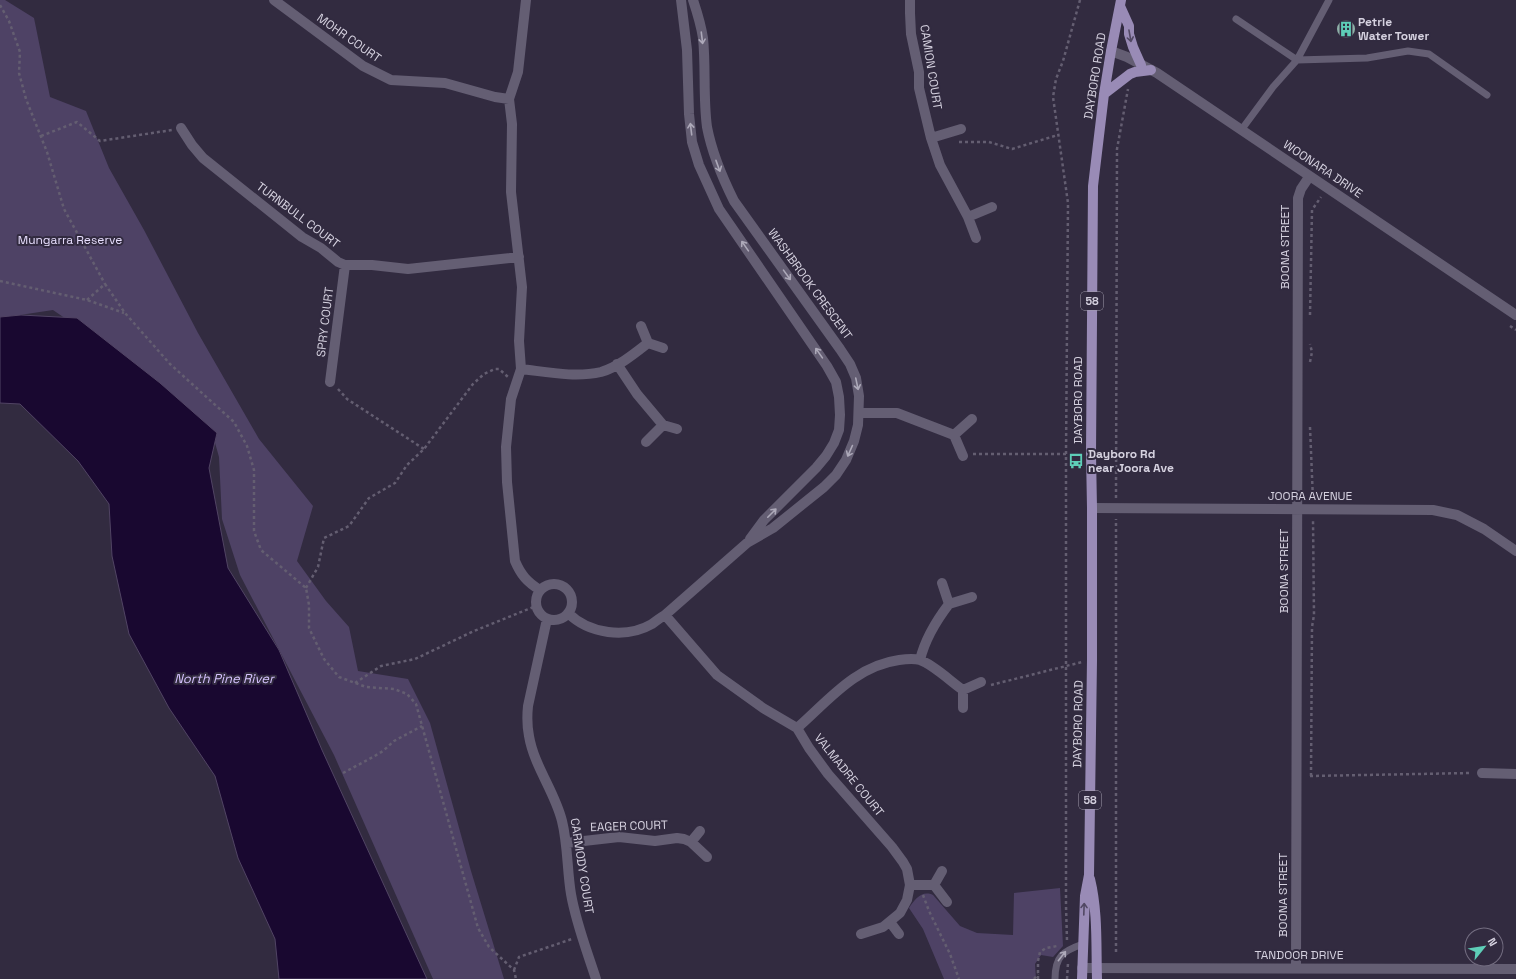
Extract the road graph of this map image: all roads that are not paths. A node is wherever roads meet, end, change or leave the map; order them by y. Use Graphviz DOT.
graph roads {
  1 [pos="274,0"];
  2 [pos="526,0"];
  3 [pos="681,0"];
  4 [pos="693,0"];
  5 [pos="910,0"];
  6 [pos="1330,0"];
  7 [pos="1121,3"];
  8 [pos="1236,19"];
  9 [pos="1111,52"];
  10 [pos="1297,60"];
  11 [pos="1141,64"];
  12 [pos="1151,70"];
  13 [pos="1104,94"];
  14 [pos="1487,95"];
  15 [pos="509,99"];
  16 [pos="181,128"];
  17 [pos="961,129"];
  18 [pos="1242,129"];
  19 [pos="931,138"];
  20 [pos="1309,176"];
  21 [pos="992,207"];
  22 [pos="968,217"];
  23 [pos="976,238"];
  24 [pos="519,257"];
  25 [pos="345,265"];
  26 [pos="1516,315"];
  27 [pos="641,326"];
  28 [pos="648,343"];
  29 [pos="663,348"];
  30 [pos="617,364"];
  31 [pos="521,369"];
  32 [pos="330,382"];
  33 [pos="860,413"];
  34 [pos="972,419"];
  35 [pos="663,425"];
  36 [pos="677,429"];
  37 [pos="954,435"];
  38 [pos="646,442"];
  39 [pos="962,456"];
  40 [pos="1092,508"];
  41 [pos="1297,509"];
  42 [pos="747,543"];
  43 [pos="1516,551"];
  44 [pos="942,583"];
  45 [pos="540,590"];
  46 [pos="972,597"];
  47 [pos="950,604"];
  48 [pos="568,613"];
  49 [pos="665,615"];
  50 [pos="547,619"];
  51 [pos="920,660"];
  52 [pos="981,682"];
  53 [pos="963,690"];
  54 [pos="963,708"];
  55 [pos="797,728"];
  56 [pos="1482,773"];
  57 [pos="1516,774"];
  58 [pos="700,831"];
  59 [pos="566,842"];
  60 [pos="691,842"];
  61 [pos="707,857"];
  62 [pos="942,871"];
  63 [pos="1088,875"];
  64 [pos="934,884"];
  65 [pos="910,885"];
  66 [pos="947,902"];
  67 [pos="890,922"];
  68 [pos="861,934"];
  69 [pos="899,934"];
  70 [pos="1083,944"];
  71 [pos="1082,968"];
  72 [pos="1097,968"];
  73 [pos="1296,968"];
  74 [pos="1516,969"];
  75 [pos="596,979"];
  76 [pos="1055,979"];
  77 [pos="1082,979"];
  78 [pos="1097,979"];
  1 -- 15 [label="street, MOHR COURT"];
  2 -- 15 [label="street"];
  42 -- 3 [label="street, WASHBROOK CRESCENT, one-way"];
  4 -- 33 [label="street, WASHBROOK CRESCENT, one-way"];
  5 -- 19 [label="street, CAMION COURT"];
  6 -- 10 [label="lane"];
  7 -- 9 [label="main road, DAYBORO ROAD / 58"];
  7 -- 11 [label="main road, one-way"];
  8 -- 10 [label="lane"];
  9 -- 11 [label="street, WOONARA DRIVE"];
  9 -- 13 [label="main road, DAYBORO ROAD / 58"];
  10 -- 14 [label="lane"];
  10 -- 18 [label="lane"];
  11 -- 12 [label="street, WOONARA DRIVE"];
  12 -- 13 [label="main road"];
  12 -- 18 [label="street, WOONARA DRIVE"];
  13 -- 40 [label="main road, DAYBORO ROAD / 58"];
  15 -- 24 [label="street"];
  16 -- 25 [label="street, TURNBULL COURT"];
  17 -- 19 [label="street"];
  18 -- 20 [label="street, WOONARA DRIVE"];
  19 -- 22 [label="street, CAMION COURT"];
  20 -- 26 [label="street, WOONARA DRIVE"];
  20 -- 41 [label="street, BOONA STREET"];
  21 -- 22 [label="street"];
  22 -- 23 [label="street, CAMION COURT"];
  24 -- 25 [label="street, TURNBULL COURT"];
  24 -- 31 [label="street"];
  25 -- 32 [label="street, SPRY COURT"];
  27 -- 28 [label="street"];
  28 -- 29 [label="street"];
  28 -- 30 [label="street"];
  30 -- 31 [label="street"];
  30 -- 35 [label="street"];
  31 -- 45 [label="street"];
  33 -- 37 [label="street"];
  33 -- 42 [label="street, WASHBROOK CRESCENT, one-way"];
  34 -- 37 [label="street"];
  35 -- 36 [label="street"];
  35 -- 38 [label="street"];
  37 -- 39 [label="street"];
  40 -- 41 [label="street, JOORA AVENUE"];
  40 -- 63 [label="main road, DAYBORO ROAD / 58"];
  41 -- 43 [label="street, JOORA AVENUE"];
  41 -- 73 [label="street, BOONA STREET"];
  42 -- 49 [label="street, WASHBROOK CRESCENT"];
  44 -- 47 [label="street"];
  45 -- 48 [label="street"];
  45 -- 50 [label="street"];
  46 -- 47 [label="street"];
  47 -- 51 [label="street"];
  48 -- 49 [label="street, WASHBROOK CRESCENT"];
  48 -- 50 [label="street"];
  49 -- 55 [label="street, VALMADRE COURT"];
  50 -- 59 [label="street, CARMODY COURT"];
  51 -- 53 [label="street"];
  51 -- 55 [label="street"];
  52 -- 53 [label="street"];
  53 -- 54 [label="street"];
  55 -- 65 [label="street, VALMADRE COURT"];
  56 -- 57 [label="street"];
  58 -- 60 [label="street"];
  59 -- 60 [label="street, EAGER COURT"];
  59 -- 75 [label="street, CARMODY COURT"];
  60 -- 61 [label="street"];
  62 -- 64 [label="street"];
  70 -- 63 [label="main road, DAYBORO ROAD / 58, one-way"];
  63 -- 72 [label="main road, DAYBORO ROAD / 58"];
  64 -- 65 [label="street"];
  64 -- 66 [label="street"];
  65 -- 67 [label="street"];
  67 -- 68 [label="street"];
  67 -- 69 [label="street"];
  70 -- 71 [label="main road, DAYBORO ROAD / 58"];
  76 -- 70 [label="lane, one-way"];
  71 -- 72 [label="street, TANDOOR DRIVE"];
  71 -- 77 [label="main road, DAYBORO ROAD / 58"];
  72 -- 73 [label="street, TANDOOR DRIVE"];
  72 -- 78 [label="main road, DAYBORO ROAD / 58"];
  73 -- 74 [label="street, TANDOOR DRIVE"];
}
